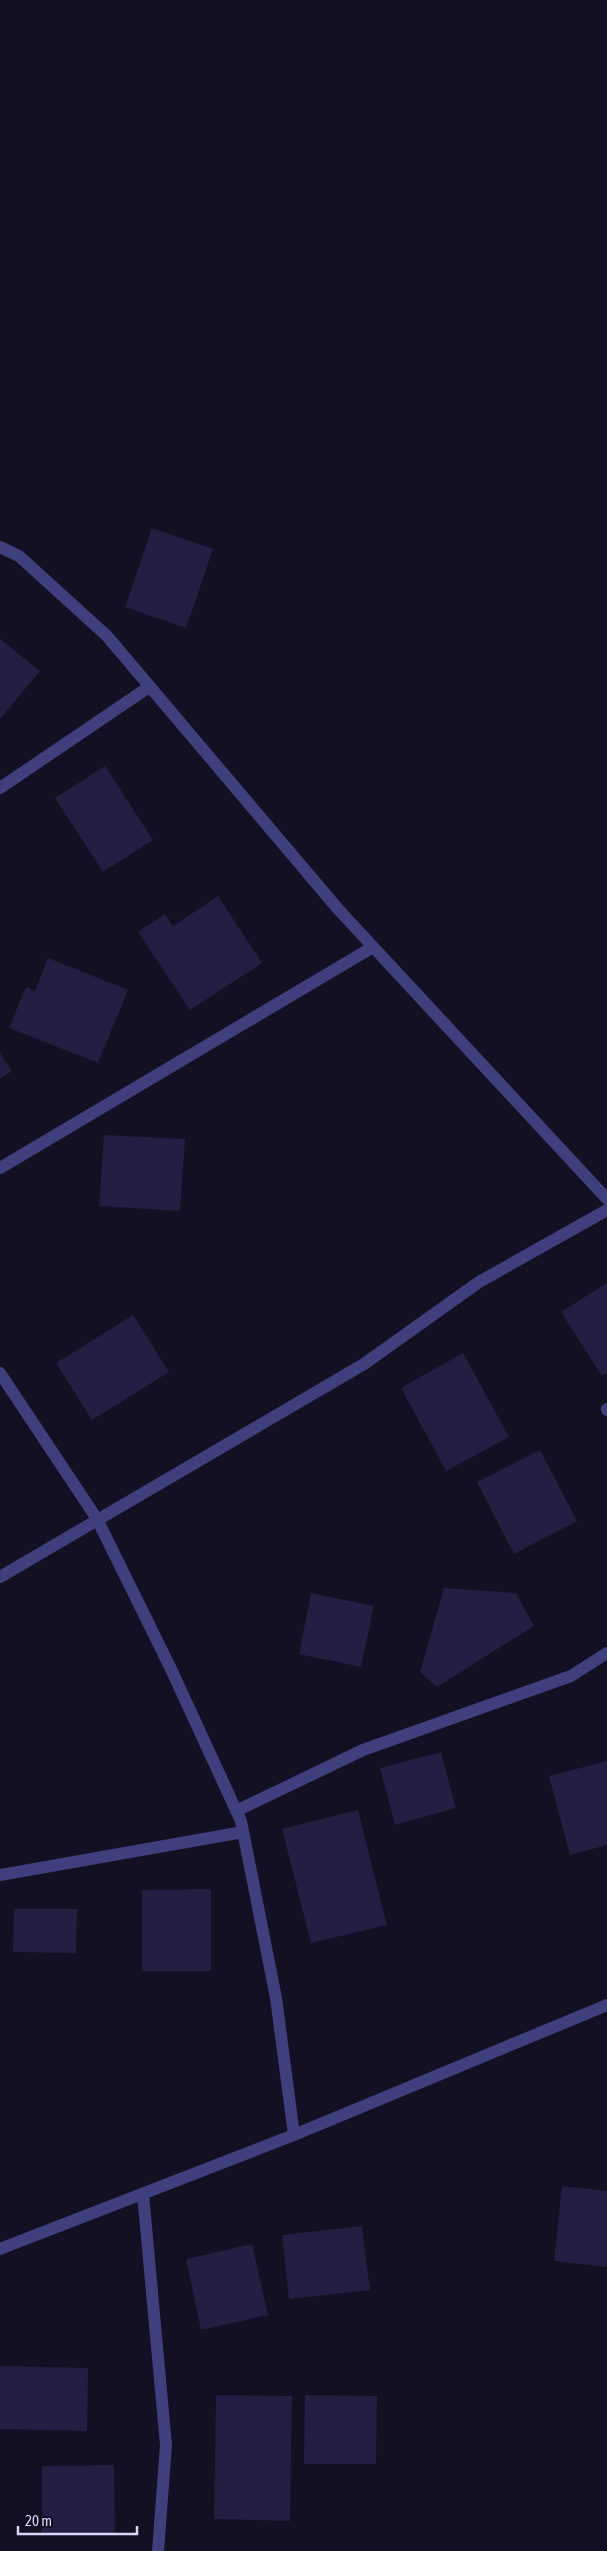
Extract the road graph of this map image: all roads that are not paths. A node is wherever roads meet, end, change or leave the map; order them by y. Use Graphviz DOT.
graph roads {
  1 [pos="0,547"];
  2 [pos="150,687"];
  3 [pos="0,788"];
  4 [pos="373,947"];
  5 [pos="0,1168"];
  6 [pos="607,1199"];
  7 [pos="607,1210"];
  8 [pos="0,1372"];
  9 [pos="98,1519"];
  10 [pos="0,1577"];
  11 [pos="607,1653"];
  12 [pos="236,1811"];
  13 [pos="243,1832"];
  14 [pos="0,1875"];
  15 [pos="607,2006"];
  16 [pos="294,2135"];
  17 [pos="143,2194"];
  18 [pos="0,2249"];
  19 [pos="158,2551"];
  1 -- 2 [label="street"];
  2 -- 3 [label="street"];
  2 -- 4 [label="street"];
  4 -- 5 [label="street"];
  4 -- 6 [label="street"];
  7 -- 9 [label="street"];
  8 -- 9 [label="street"];
  9 -- 10 [label="street"];
  9 -- 12 [label="street"];
  11 -- 12 [label="street"];
  12 -- 13 [label="street"];
  13 -- 14 [label="street"];
  13 -- 16 [label="street"];
  15 -- 16 [label="street"];
  16 -- 17 [label="street"];
  17 -- 18 [label="street"];
  17 -- 19 [label="street"];
}
